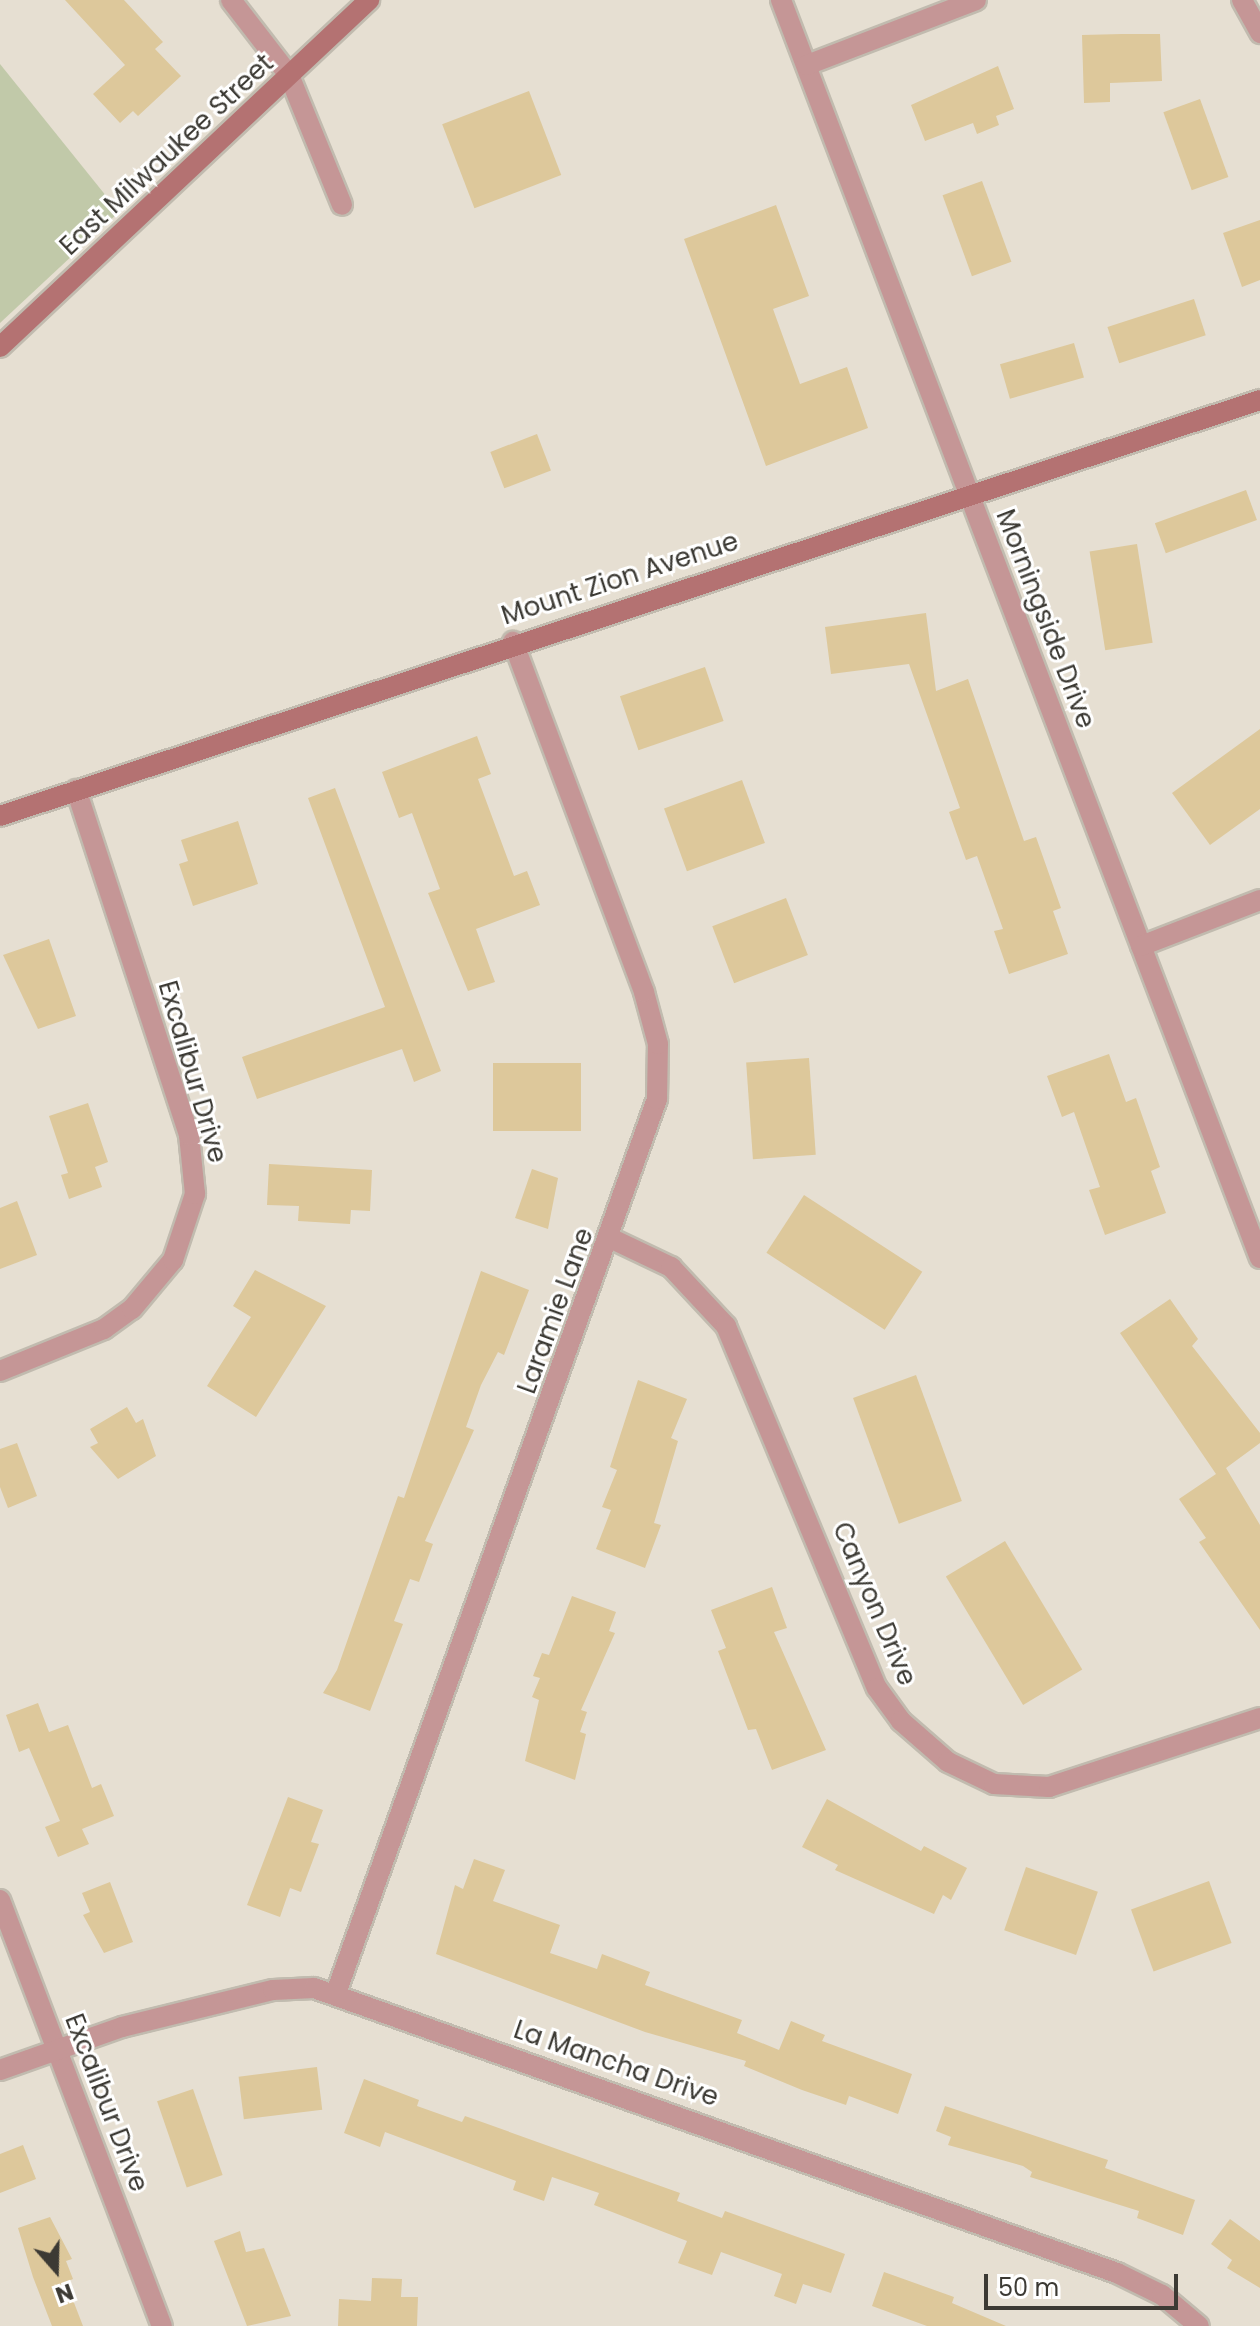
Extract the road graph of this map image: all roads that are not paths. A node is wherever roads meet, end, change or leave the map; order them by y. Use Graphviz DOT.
graph roads {
  1 [pos="231,0"];
  2 [pos="369,0"];
  3 [pos="781,0"];
  4 [pos="976,0"];
  5 [pos="1242,0"];
  6 [pos="1260,33"];
  7 [pos="807,65"];
  8 [pos="289,75"];
  9 [pos="342,205"];
  10 [pos="0,347"];
  11 [pos="1260,400"];
  12 [pos="969,492"];
  13 [pos="513,642"];
  14 [pos="76,790"];
  15 [pos="0,816"];
  16 [pos="1260,900"];
  17 [pos="1141,946"];
  18 [pos="610,1238"];
  19 [pos="1260,1258"];
  20 [pos="0,1371"];
  21 [pos="1260,1718"];
  22 [pos="0,1900"];
  23 [pos="336,1993"];
  24 [pos="57,2049"];
  25 [pos="0,2070"];
  26 [pos="1198,2325"];
  27 [pos="162,2326"];
  1 -- 8 [label="street"];
  2 -- 8 [label="main road, East Milwaukee Street"];
  3 -- 7 [label="street, Morningside Drive"];
  4 -- 7 [label="street"];
  5 -- 6 [label="street"];
  7 -- 12 [label="street, Morningside Drive"];
  8 -- 9 [label="street"];
  8 -- 10 [label="main road, East Milwaukee Street"];
  11 -- 12 [label="main road, Mount Zion Avenue"];
  12 -- 13 [label="main road, Mount Zion Avenue"];
  12 -- 17 [label="street, Morningside Drive"];
  13 -- 14 [label="main road, Mount Zion Avenue"];
  13 -- 18 [label="street, Laramie Lane"];
  14 -- 15 [label="main road, Mount Zion Avenue"];
  14 -- 20 [label="street, Excalibur Drive"];
  16 -- 17 [label="street"];
  17 -- 19 [label="street, Morningside Drive"];
  18 -- 21 [label="street, Canyon Drive"];
  18 -- 23 [label="street, Laramie Lane"];
  22 -- 24 [label="street, Excalibur Drive"];
  23 -- 24 [label="street, La Mancha Drive"];
  23 -- 26 [label="street, La Mancha Drive"];
  24 -- 25 [label="street, La Mancha Drive"];
  24 -- 27 [label="street, Excalibur Drive"];
}
